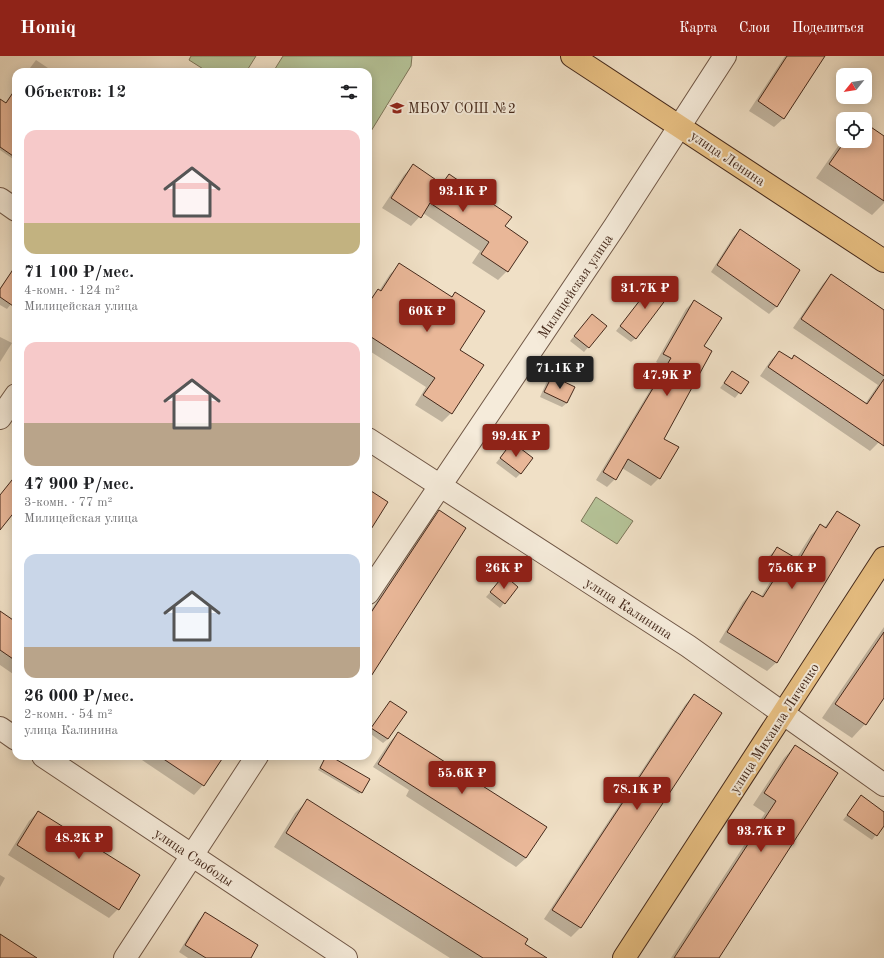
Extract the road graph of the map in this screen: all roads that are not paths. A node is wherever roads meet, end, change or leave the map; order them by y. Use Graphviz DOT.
graph roads {
  1 [pos="572,56"];
  2 [pos="725,56"];
  3 [pos="680,126"];
  4 [pos="0,199"];
  5 [pos="12,207"];
  6 [pos="884,262"];
  7 [pos="12,401"];
  8 [pos="0,418"];
  9 [pos="372,442"];
  10 [pos="441,486"];
  11 [pos="884,558"];
  12 [pos="372,587"];
  13 [pos="784,713"];
  14 [pos="0,728"];
  15 [pos="12,736"];
  16 [pos="49,760"];
  17 [pos="254,760"];
  18 [pos="884,785"];
  19 [pos="192,855"];
  20 [pos="125,958"];
  21 [pos="346,958"];
  22 [pos="624,958"];
  1 -- 3 [label="main road, улица Ленина"];
  2 -- 3 [label="street, Милицейская улица"];
  3 -- 6 [label="main road, улица Ленина"];
  3 -- 10 [label="street, Милицейская улица"];
  4 -- 5 [label="street"];
  7 -- 8 [label="street"];
  9 -- 10 [label="street, улица Калинина"];
  10 -- 12 [label="street, Милицейская улица"];
  10 -- 13 [label="street, улица Калинина"];
  11 -- 13 [label="main road, улица Михаила Личенко"];
  13 -- 18 [label="street, улица Калинина"];
  13 -- 22 [label="main road, улица Михаила Личенко"];
  14 -- 15 [label="street"];
  16 -- 19 [label="street, улица Свободы"];
  17 -- 19 [label="street"];
  19 -- 20 [label="street"];
  19 -- 21 [label="street, улица Свободы"];
}
